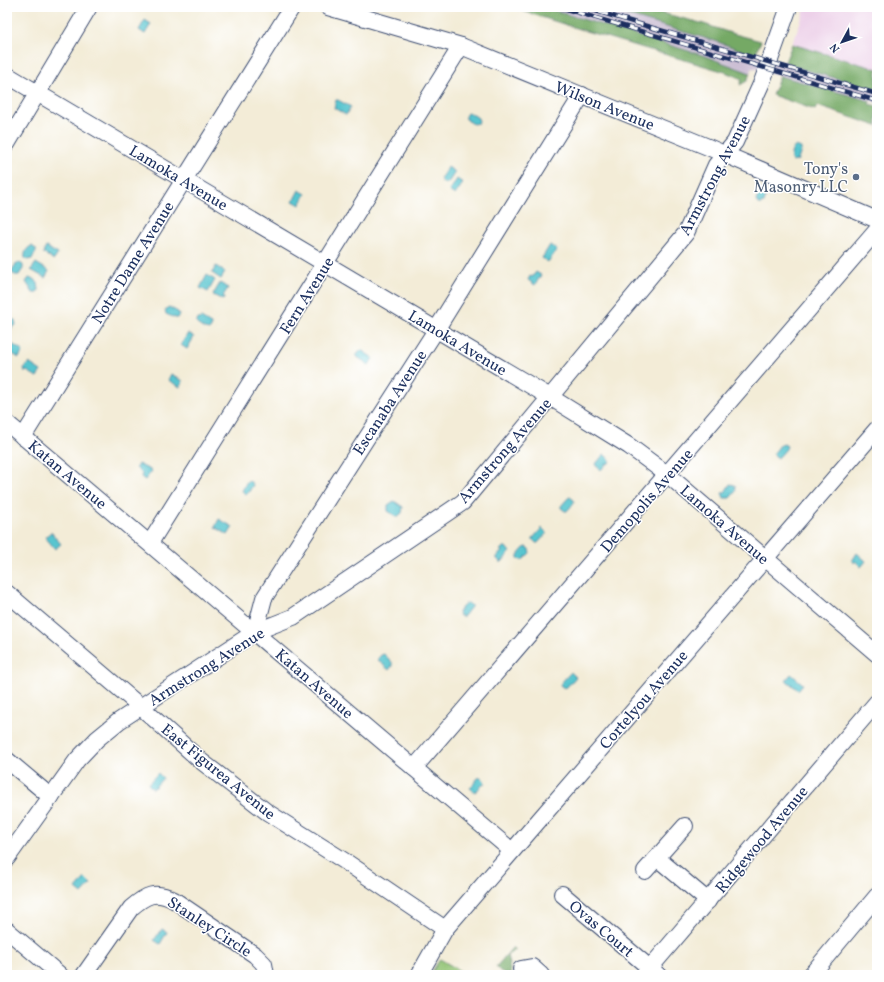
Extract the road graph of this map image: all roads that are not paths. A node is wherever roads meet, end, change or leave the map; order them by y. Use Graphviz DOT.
graph roads {
  1 [pos="89,7"];
  2 [pos="292,7"];
  3 [pos="328,7"];
  4 [pos="789,7"];
  5 [pos="461,46"];
  6 [pos="7,75"];
  7 [pos="38,93"];
  8 [pos="582,95"];
  9 [pos="7,144"];
  10 [pos="725,154"];
  11 [pos="184,180"];
  12 [pos="877,220"];
  13 [pos="877,230"];
  14 [pos="326,264"];
  15 [pos="436,330"];
  16 [pos="550,397"];
  17 [pos="7,422"];
  18 [pos="877,429"];
  19 [pos="23,437"];
  20 [pos="668,475"];
  21 [pos="150,543"];
  22 [pos="764,558"];
  23 [pos="7,592"];
  24 [pos="255,632"];
  25 [pos="877,654"];
  26 [pos="877,702"];
  27 [pos="141,707"];
  28 [pos="7,760"];
  29 [pos="414,768"];
  30 [pos="51,797"];
  31 [pos="684,826"];
  32 [pos="512,851"];
  33 [pos="7,858"];
  34 [pos="657,858"];
  35 [pos="645,871"];
  36 [pos="562,894"];
  37 [pos="877,896"];
  38 [pos="708,902"];
  39 [pos="445,929"];
  40 [pos="7,930"];
  41 [pos="521,969"];
  42 [pos="648,970"];
  43 [pos="60,975"];
  44 [pos="84,975"];
  45 [pos="266,975"];
  46 [pos="419,975"];
  47 [pos="541,975"];
  48 [pos="811,975"];
  1 -- 7 [label="street"];
  2 -- 11 [label="street, Notre Dame Avenue"];
  3 -- 5 [label="street, Wilson Avenue"];
  4 -- 10 [label="street, Armstrong Avenue"];
  5 -- 8 [label="street, Wilson Avenue"];
  5 -- 14 [label="street, Fern Avenue"];
  6 -- 7 [label="street, Lamoka Avenue"];
  7 -- 9 [label="street"];
  7 -- 11 [label="street, Lamoka Avenue"];
  8 -- 10 [label="street, Wilson Avenue"];
  8 -- 15 [label="street, Escanaba Avenue"];
  10 -- 12 [label="street, Wilson Avenue"];
  10 -- 16 [label="street, Armstrong Avenue"];
  11 -- 14 [label="street, Lamoka Avenue"];
  11 -- 19 [label="street, Notre Dame Avenue"];
  13 -- 20 [label="street, Demopolis Avenue"];
  14 -- 15 [label="street, Lamoka Avenue"];
  14 -- 21 [label="street, Fern Avenue"];
  15 -- 16 [label="street, Lamoka Avenue"];
  15 -- 24 [label="street, Escanaba Avenue"];
  16 -- 20 [label="street, Lamoka Avenue"];
  16 -- 24 [label="street, Armstrong Avenue"];
  17 -- 19 [label="street, Katan Avenue"];
  18 -- 22 [label="street, Cortelyou Avenue"];
  19 -- 21 [label="street, Katan Avenue"];
  20 -- 22 [label="street, Lamoka Avenue"];
  20 -- 29 [label="street, Demopolis Avenue"];
  21 -- 24 [label="street, Katan Avenue"];
  22 -- 25 [label="street, Lamoka Avenue"];
  22 -- 32 [label="street, Cortelyou Avenue"];
  23 -- 27 [label="street, East Figurea Avenue"];
  24 -- 27 [label="street, Armstrong Avenue"];
  24 -- 29 [label="street, Katan Avenue"];
  26 -- 38 [label="street, Ridgewood Avenue"];
  27 -- 30 [label="street, Armstrong Avenue"];
  27 -- 39 [label="street, East Figurea Avenue"];
  28 -- 30 [label="street"];
  29 -- 32 [label="street, Katan Avenue"];
  30 -- 33 [label="street, Armstrong Avenue"];
  31 -- 34 [label="street"];
  32 -- 39 [label="street, Cortelyou Avenue"];
  34 -- 35 [label="street"];
  34 -- 38 [label="street"];
  36 -- 42 [label="street, Ovas Court"];
  37 -- 48 [label="street"];
  38 -- 42 [label="street, Ridgewood Avenue"];
  39 -- 46 [label="street, Cortelyou Avenue"];
  40 -- 43 [label="street"];
  41 -- 47 [label="street"];
  44 -- 45 [label="street, Stanley Circle"];
}
